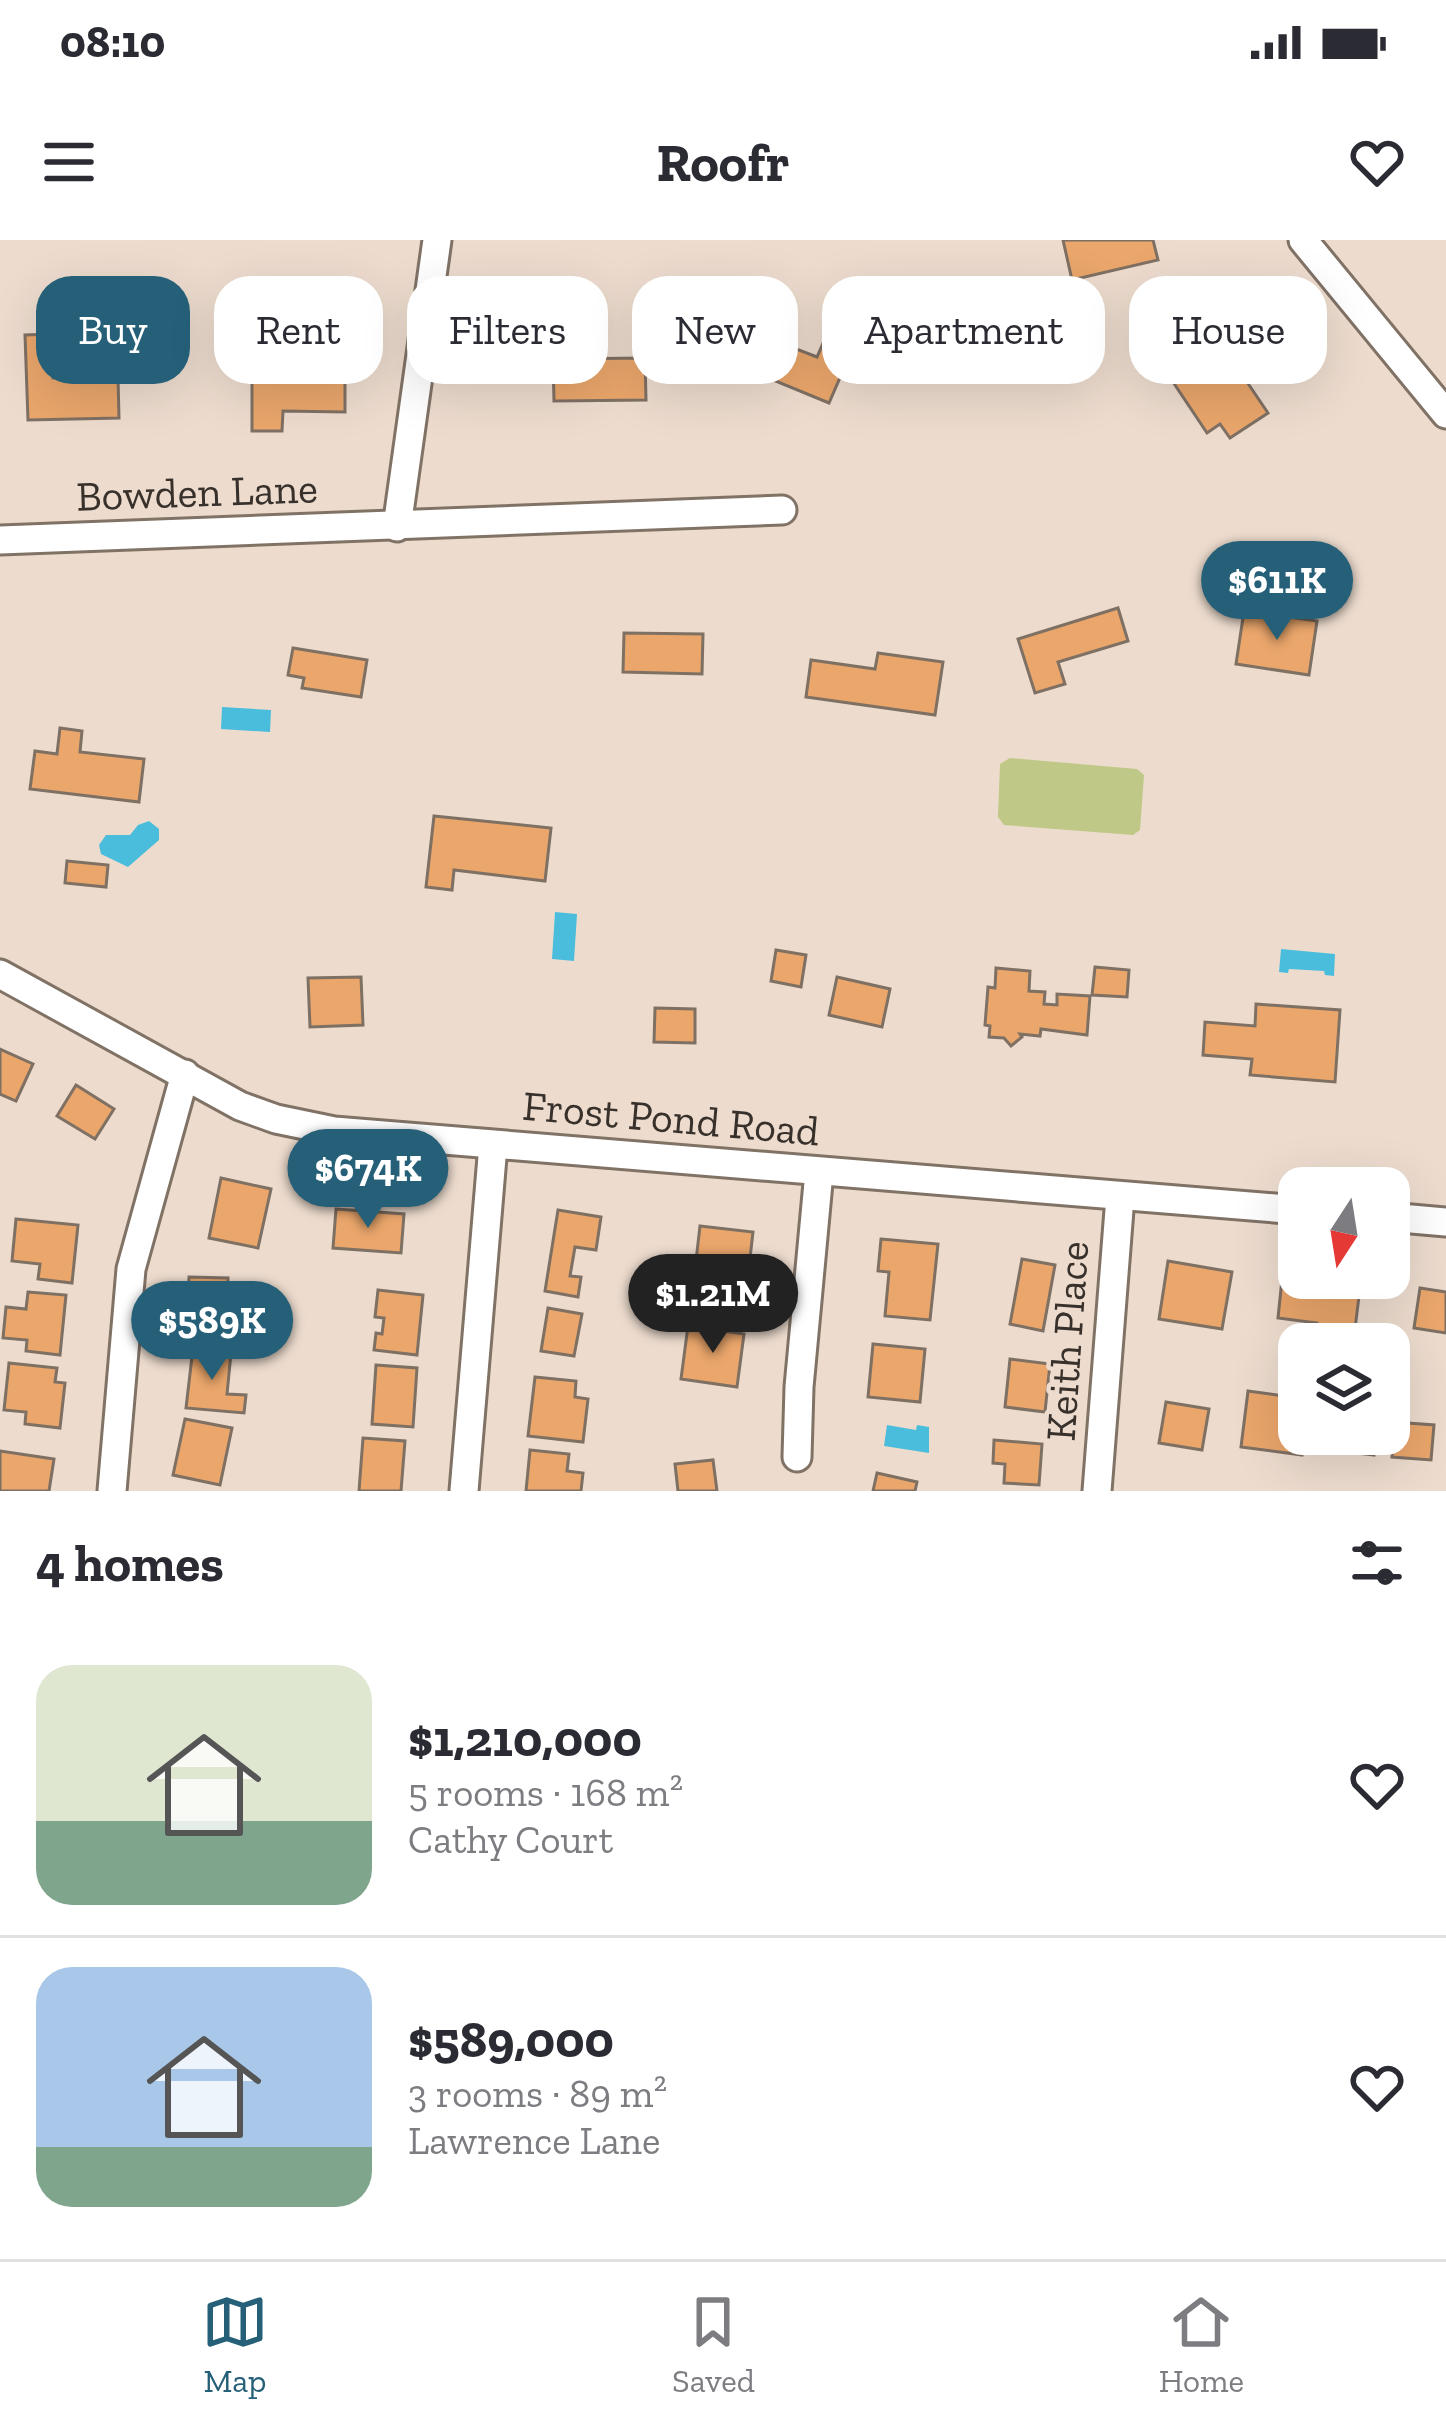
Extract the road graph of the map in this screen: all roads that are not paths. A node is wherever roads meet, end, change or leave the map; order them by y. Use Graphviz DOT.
graph roads {
  1 [pos="437,240"];
  2 [pos="1303,240"];
  3 [pos="1446,415"];
  4 [pos="782,510"];
  5 [pos="398,527"];
  6 [pos="0,540"];
  7 [pos="0,974"];
  8 [pos="185,1074"];
  9 [pos="493,1145"];
  10 [pos="819,1172"];
  11 [pos="1120,1197"];
  12 [pos="1278,1208"];
  13 [pos="1410,1219"];
  14 [pos="1446,1222"];
  15 [pos="797,1457"];
  16 [pos="112,1491"];
  17 [pos="464,1491"];
  18 [pos="1097,1491"];
  1 -- 5 [label="street"];
  2 -- 3 [label="street"];
  4 -- 5 [label="street, Bowden Lane"];
  5 -- 6 [label="street, Bowden Lane"];
  7 -- 8 [label="street, Frost Pond Road"];
  8 -- 9 [label="street, Frost Pond Road"];
  8 -- 16 [label="street"];
  9 -- 10 [label="street, Frost Pond Road"];
  9 -- 17 [label="street"];
  10 -- 11 [label="street, Frost Pond Road"];
  10 -- 15 [label="street"];
  11 -- 12 [label="street, Frost Pond Road"];
  11 -- 18 [label="street, Keith Place"];
  13 -- 14 [label="street"];
}
